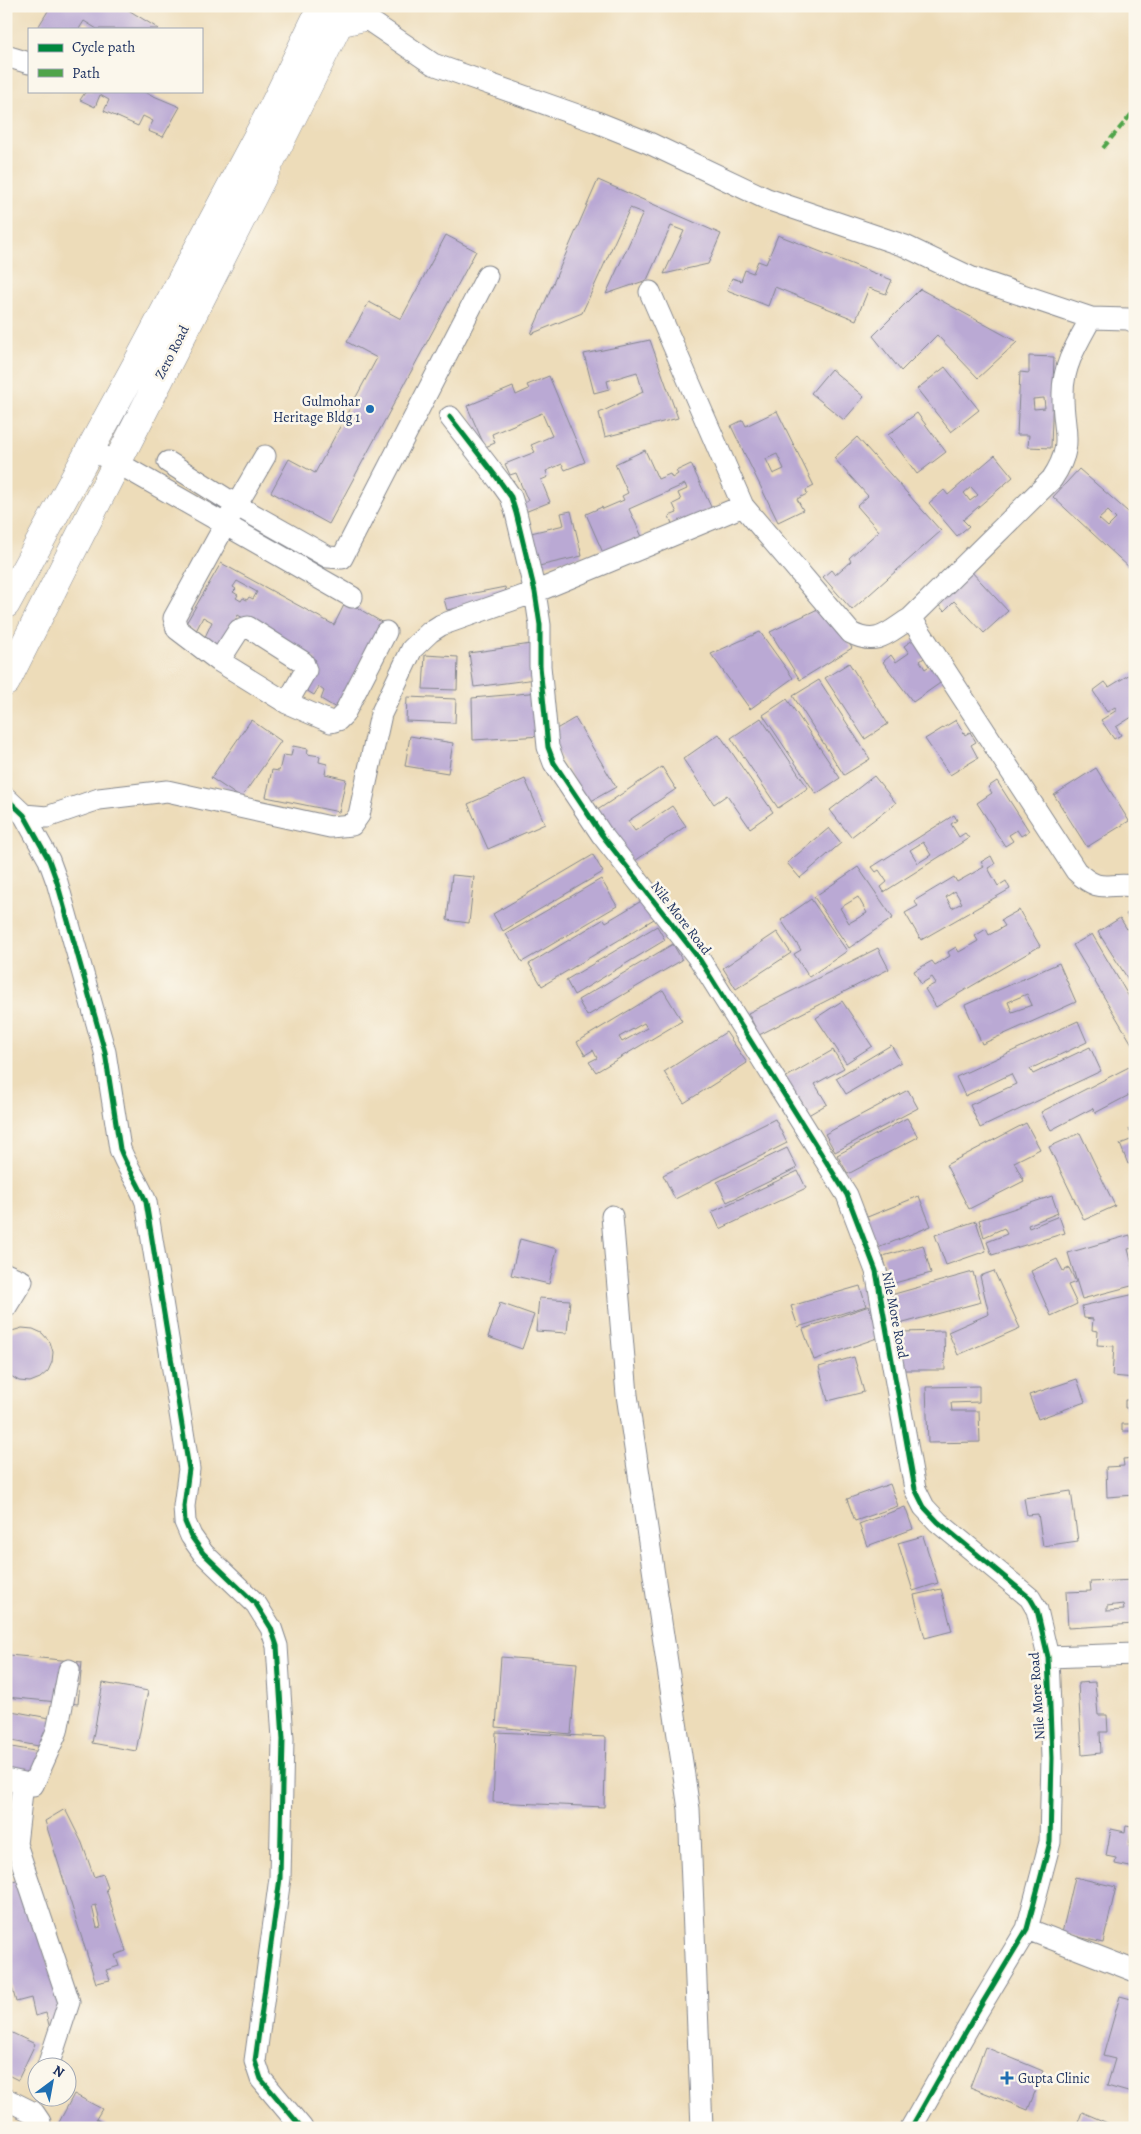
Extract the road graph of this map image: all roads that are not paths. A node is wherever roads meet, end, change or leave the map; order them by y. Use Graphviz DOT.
graph roads {
  1 [pos="336,12"];
  2 [pos="6,56"];
  3 [pos="28,63"];
  4 [pos="278,122"];
  5 [pos="487,276"];
  6 [pos="650,292"];
  7 [pos="1091,318"];
  8 [pos="1135,322"];
  9 [pos="450,418"];
  10 [pos="90,450"];
  11 [pos="265,456"];
  12 [pos="116,462"];
  13 [pos="168,462"];
  14 [pos="236,505"];
  15 [pos="743,506"];
  16 [pos="225,525"];
  17 [pos="535,592"];
  18 [pos="352,598"];
  19 [pos="6,604"];
  20 [pos="911,618"];
  21 [pos="386,632"];
  22 [pos="219,662"];
  23 [pos="6,682"];
  24 [pos="288,703"];
  25 [pos="6,798"];
  26 [pos="24,815"];
  27 [pos="1135,886"];
  28 [pos="612,1216"];
  29 [pos="6,1274"];
  30 [pos="6,1307"];
  31 [pos="1135,1654"];
  32 [pos="1048,1657"];
  33 [pos="69,1670"];
  34 [pos="15,1781"];
  35 [pos="1027,1929"];
  36 [pos="1135,1971"];
  37 [pos="51,2056"];
  38 [pos="6,2099"];
  39 [pos="37,2112"];
  40 [pos="302,2128"];
  41 [pos="702,2128"];
  42 [pos="911,2128"];
  1 -- 4 [label="street, Zero Road"];
  1 -- 7 [label="street"];
  2 -- 3 [label="street"];
  4 -- 10 [label="street, Zero Road"];
  4 -- 12 [label="street, Zero Road"];
  5 -- 14 [label="street"];
  6 -- 15 [label="street"];
  7 -- 8 [label="street"];
  7 -- 20 [label="street"];
  9 -- 17 [label="street, Nile More Road"];
  10 -- 12 [label="street"];
  10 -- 19 [label="street, Zero Road"];
  11 -- 14 [label="street"];
  12 -- 16 [label="street"];
  12 -- 23 [label="street, Zero Road"];
  13 -- 14 [label="street"];
  14 -- 16 [label="street"];
  15 -- 17 [label="street"];
  15 -- 20 [label="street"];
  16 -- 18 [label="street"];
  16 -- 22 [label="street"];
  17 -- 26 [label="street"];
  17 -- 32 [label="street, Nile More Road"];
  20 -- 27 [label="street"];
  21 -- 24 [label="street"];
  22 -- 24 [label="street"];
  22 -- 24 [label="street"];
  25 -- 26 [label="street"];
  26 -- 40 [label="street"];
  28 -- 41 [label="street"];
  29 -- 30 [label="street"];
  31 -- 32 [label="street"];
  32 -- 35 [label="street, Nile More Road"];
  33 -- 34 [label="street"];
  34 -- 37 [label="street"];
  35 -- 36 [label="street"];
  35 -- 42 [label="street, Nile More Road"];
  38 -- 39 [label="street"];
}
